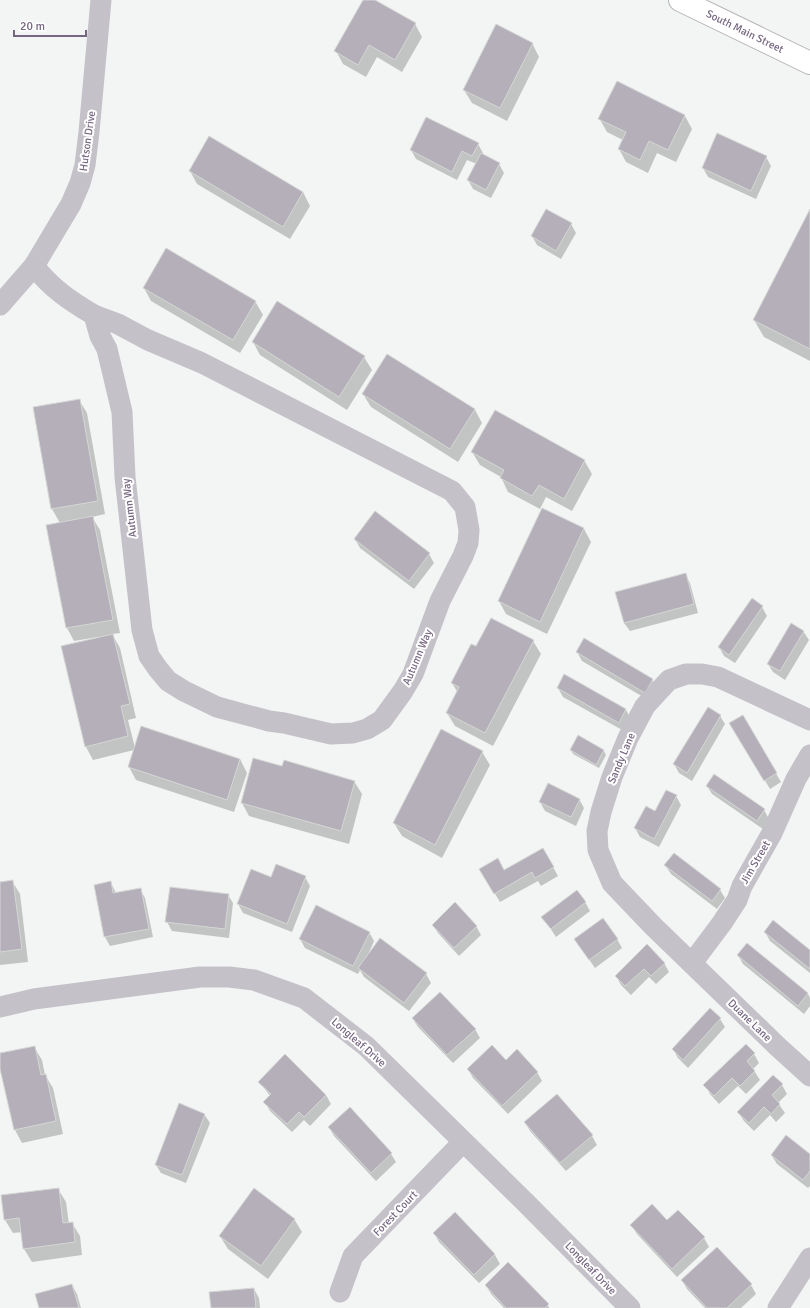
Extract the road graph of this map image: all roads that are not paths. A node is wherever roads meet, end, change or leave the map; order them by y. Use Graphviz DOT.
graph roads {
  1 [pos="101,0"];
  2 [pos="680,0"];
  3 [pos="810,63"];
  4 [pos="34,266"];
  5 [pos="0,305"];
  6 [pos="94,315"];
  7 [pos="810,720"];
  8 [pos="810,755"];
  9 [pos="692,963"];
  10 [pos="0,1007"];
  11 [pos="810,1076"];
  12 [pos="463,1142"];
  13 [pos="810,1258"];
  14 [pos="340,1292"];
  15 [pos="630,1308"];
  16 [pos="778,1308"];
  1 -- 4 [label="street, Hutson Drive"];
  2 -- 3 [label="main road, South Main Street"];
  4 -- 5 [label="street, Hutson Drive"];
  4 -- 6 [label="street, Autumn Way"];
  6 -- 6 [label="street, Autumn Way"];
  7 -- 9 [label="street, Sandy Lane"];
  8 -- 9 [label="street, Jim Street"];
  9 -- 11 [label="street, Duane Lane"];
  10 -- 12 [label="street, Longleaf Drive"];
  12 -- 14 [label="street, Forest Court"];
  12 -- 15 [label="street, Longleaf Drive"];
  13 -- 16 [label="street"];
}
